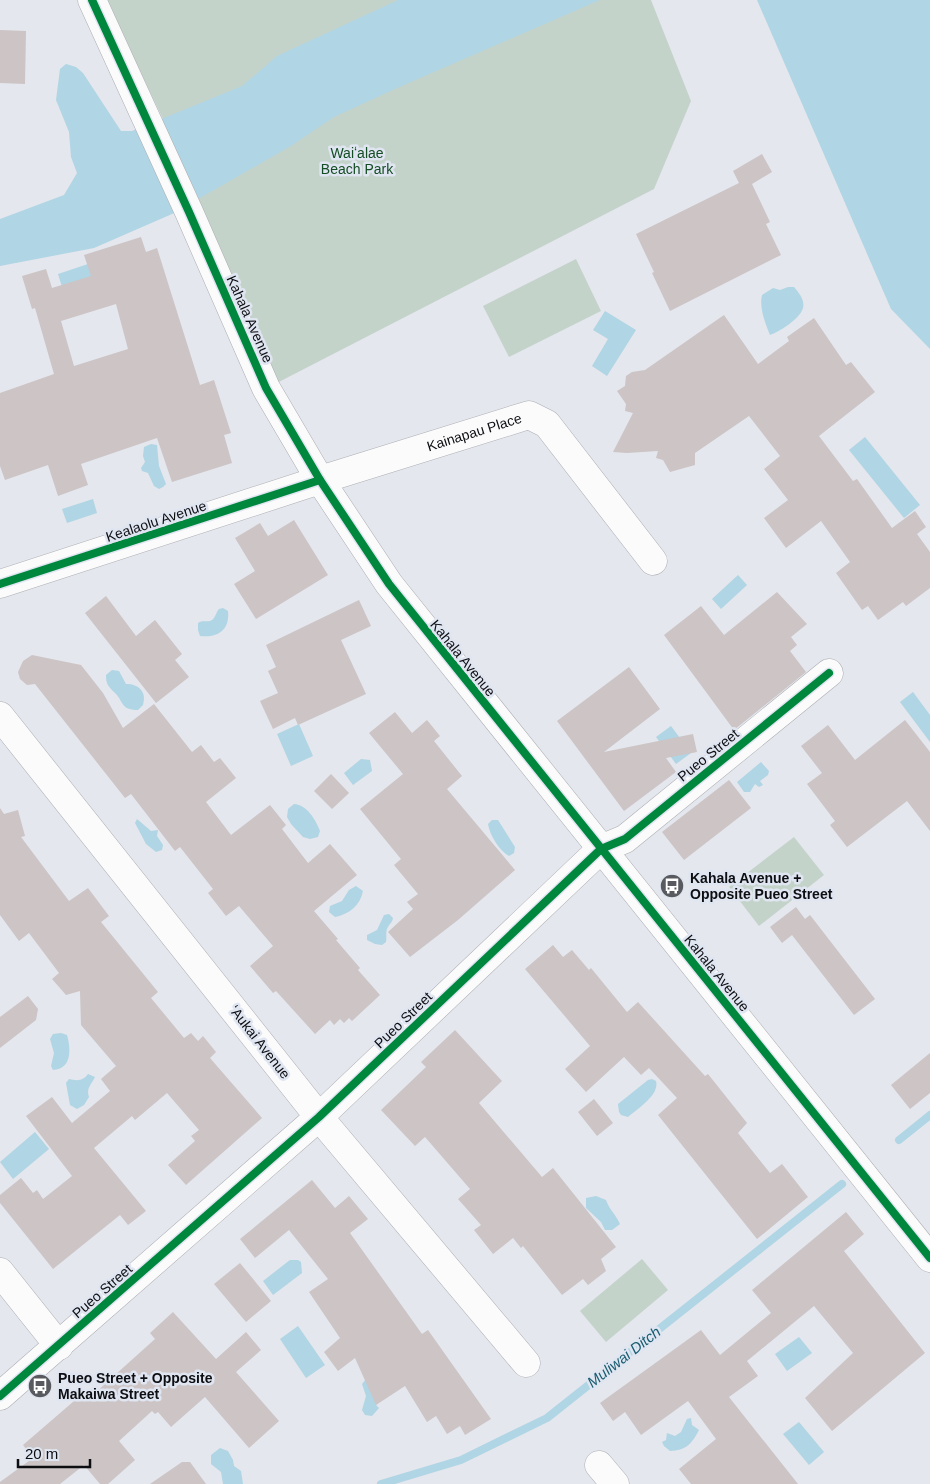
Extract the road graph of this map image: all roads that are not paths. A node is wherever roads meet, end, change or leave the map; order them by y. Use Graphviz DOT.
graph roads {
  1 [pos="92,0"];
  2 [pos="320,480"];
  3 [pos="653,561"];
  4 [pos="0,584"];
  5 [pos="829,673"];
  6 [pos="0,716"];
  7 [pos="601,849"];
  8 [pos="319,1117"];
  9 [pos="930,1258"];
  10 [pos="0,1272"];
  11 [pos="59,1346"];
  12 [pos="526,1363"];
  13 [pos="0,1396"];
  1 -- 2 [label="street, Kahala Avenue"];
  2 -- 3 [label="street, Kainapau Place"];
  2 -- 4 [label="street, Kealaolu Avenue"];
  2 -- 7 [label="street, Kahala Avenue"];
  5 -- 7 [label="street, Pueo Street"];
  6 -- 8 [label="street, ʻAukai Avenue"];
  7 -- 8 [label="street, Pueo Street"];
  7 -- 9 [label="street, Kahala Avenue"];
  8 -- 11 [label="street, Pueo Street"];
  8 -- 12 [label="street, ʻAukai Avenue"];
  10 -- 11 [label="street"];
  11 -- 13 [label="street, Pueo Street"];
}
